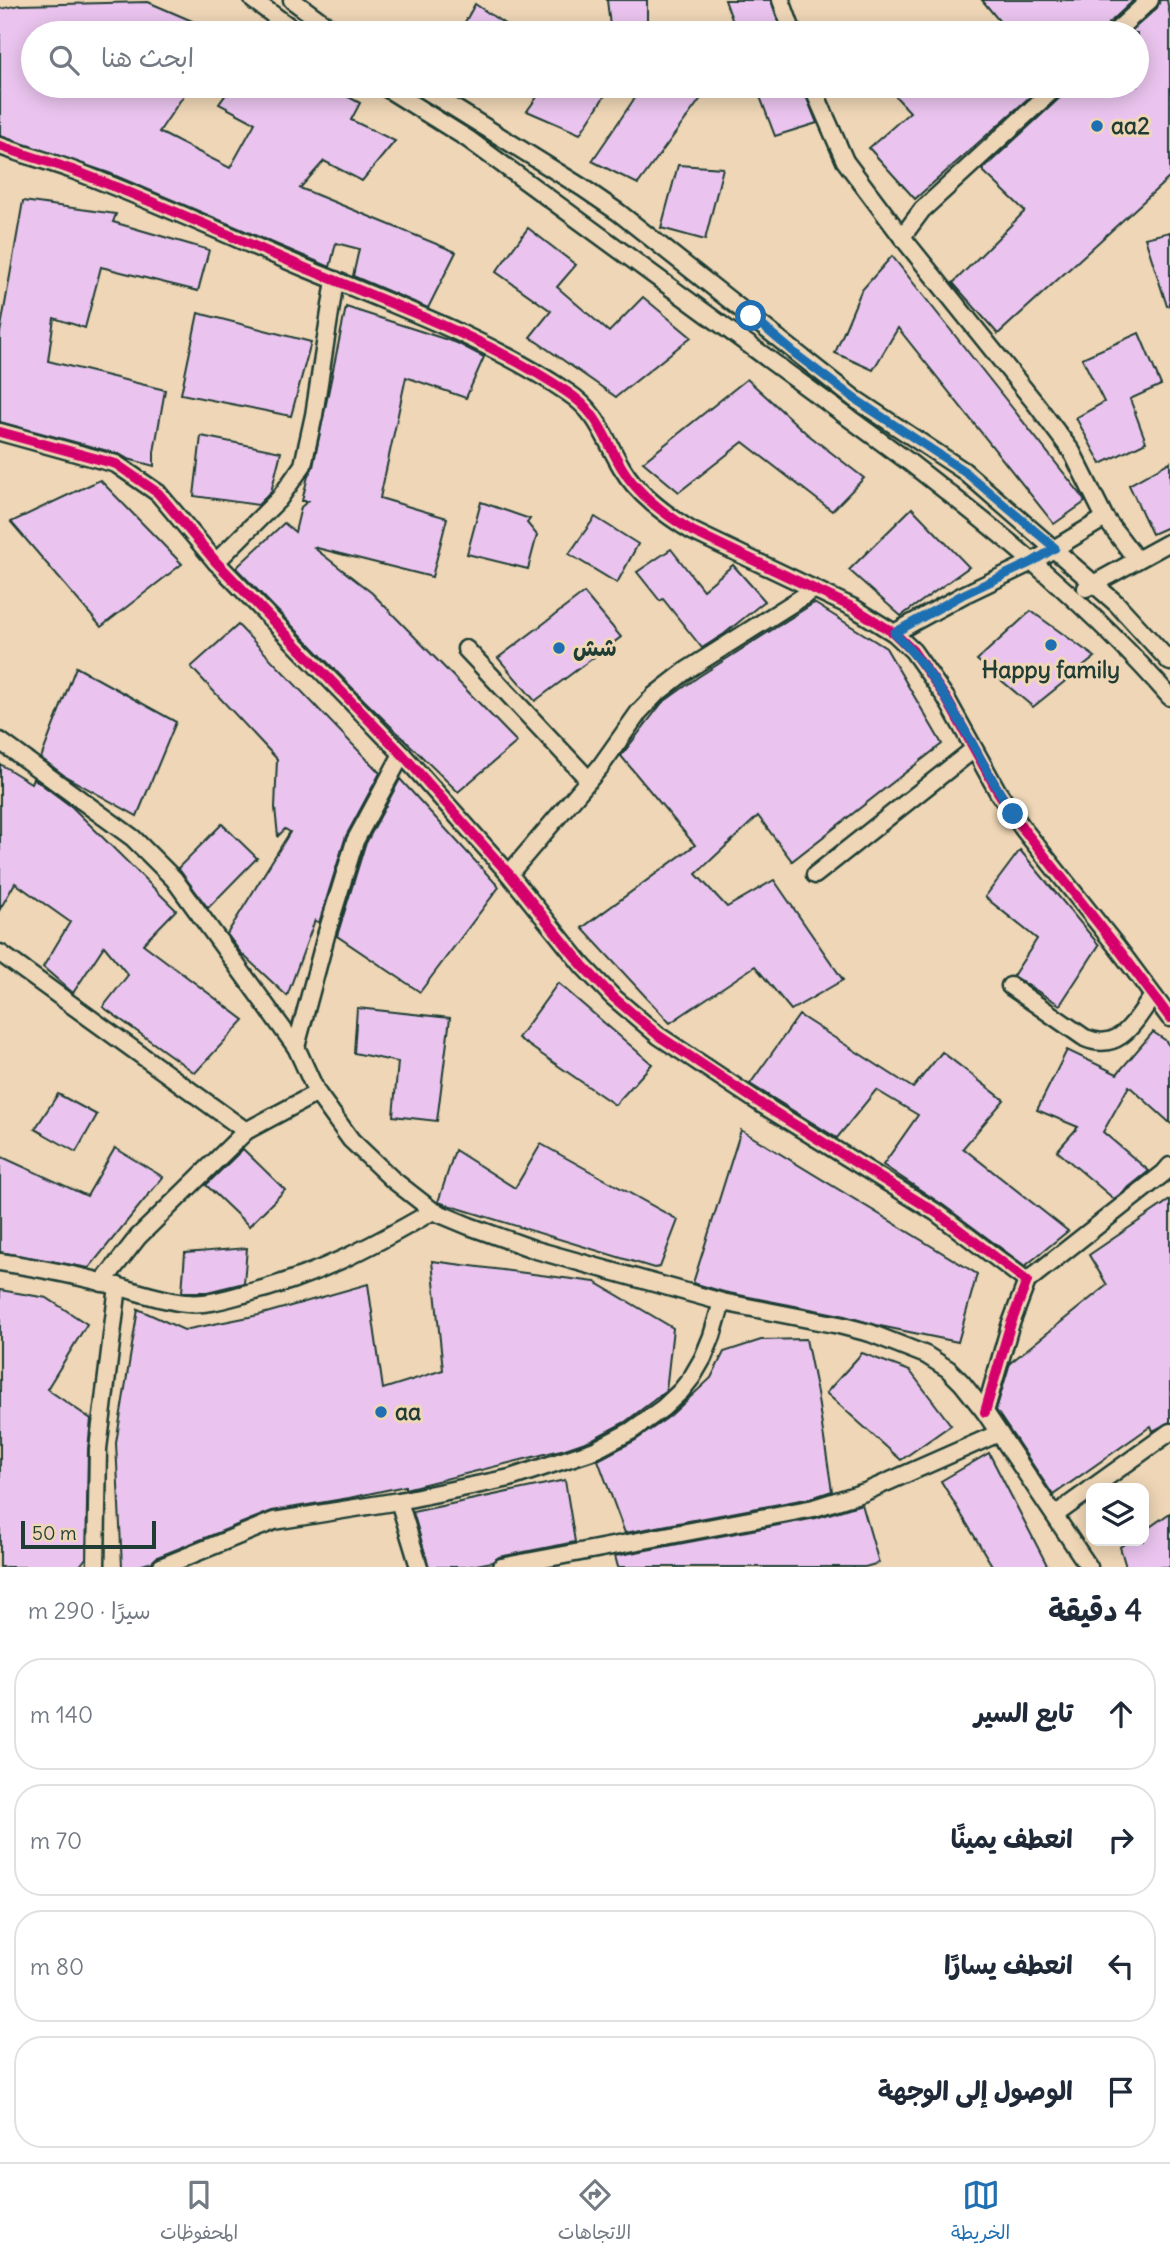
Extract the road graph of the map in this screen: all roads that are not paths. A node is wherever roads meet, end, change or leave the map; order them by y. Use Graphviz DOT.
graph roads {
  1 [pos="253,0"];
  2 [pos="292,0"];
  3 [pos="781,0"];
  4 [pos="1150,0"];
  5 [pos="282,21"];
  6 [pos="321,21"];
  7 [pos="789,21"];
  8 [pos="1127,21"];
  9 [pos="402,98"];
  10 [pos="438,98"];
  11 [pos="817,98"];
  12 [pos="1044,98"];
  13 [pos="0,146"];
  14 [pos="902,237"];
  15 [pos="335,280"];
  16 [pos="0,432"];
  17 [pos="1105,518"];
  18 [pos="1170,542"];
  19 [pos="1055,548"];
  20 [pos="1136,559"];
  21 [pos="216,562"];
  22 [pos="1032,562"];
  23 [pos="1093,584"];
  24 [pos="815,589"];
  25 [pos="1072,597"];
  26 [pos="894,633"];
  27 [pos="466,649"];
  28 [pos="1170,662"];
  29 [pos="1170,697"];
  30 [pos="0,741"];
  31 [pos="974,749"];
  32 [pos="402,754"];
  33 [pos="589,780"];
  34 [pos="509,874"];
  35 [pos="815,875"];
  36 [pos="0,953"];
  37 [pos="1010,986"];
  38 [pos="1153,996"];
  39 [pos="1170,1018"];
  40 [pos="296,1047"];
  41 [pos="317,1093"];
  42 [pos="246,1131"];
  43 [pos="1170,1166"];
  44 [pos="433,1211"];
  45 [pos="0,1262"];
  46 [pos="1027,1281"];
  47 [pos="110,1284"];
  48 [pos="722,1302"];
  49 [pos="985,1412"];
  50 [pos="1170,1432"];
  51 [pos="999,1433"];
  52 [pos="1099,1483"];
  53 [pos="1086,1492"];
  54 [pos="399,1500"];
  55 [pos="1055,1515"];
  56 [pos="96,1567"];
  57 [pos="161,1567"];
  58 [pos="419,1567"];
  59 [pos="501,1567"];
  60 [pos="1089,1567"];
  1 -- 5 [label="street"];
  2 -- 6 [label="street"];
  3 -- 7 [label="street"];
  4 -- 8 [label="street"];
  9 -- 22 [label="street"];
  10 -- 19 [label="street"];
  11 -- 14 [label="street"];
  12 -- 14 [label="street"];
  13 -- 15 [label="street"];
  14 -- 17 [label="street"];
  15 -- 21 [label="street"];
  15 -- 24 [label="street"];
  16 -- 21 [label="street"];
  17 -- 19 [label="street"];
  17 -- 20 [label="street"];
  18 -- 20 [label="street"];
  19 -- 22 [label="street"];
  19 -- 23 [label="street"];
  20 -- 23 [label="street"];
  21 -- 32 [label="street"];
  22 -- 25 [label="street"];
  22 -- 26 [label="street"];
  23 -- 25 [label="street"];
  23 -- 28 [label="street"];
  24 -- 26 [label="street"];
  24 -- 33 [label="street"];
  25 -- 29 [label="street"];
  26 -- 31 [label="street"];
  27 -- 33 [label="street"];
  30 -- 40 [label="street"];
  31 -- 35 [label="street"];
  31 -- 38 [label="street"];
  32 -- 34 [label="street"];
  32 -- 40 [label="street"];
  33 -- 34 [label="street"];
  34 -- 46 [label="street"];
  36 -- 42 [label="street"];
  37 -- 38 [label="street"];
  38 -- 39 [label="street"];
  40 -- 41 [label="street"];
  41 -- 42 [label="street"];
  41 -- 44 [label="street"];
  42 -- 47 [label="street"];
  43 -- 46 [label="street"];
  44 -- 47 [label="street"];
  44 -- 48 [label="street"];
  45 -- 47 [label="street"];
  46 -- 49 [label="street"];
  47 -- 56 [label="street"];
  48 -- 49 [label="street"];
  48 -- 54 [label="street"];
  49 -- 51 [label="street"];
  50 -- 52 [label="street"];
  51 -- 55 [label="street"];
  51 -- 59 [label="street"];
  53 -- 55 [label="street"];
  54 -- 57 [label="street"];
  54 -- 58 [label="street"];
  55 -- 60 [label="street"];
}
